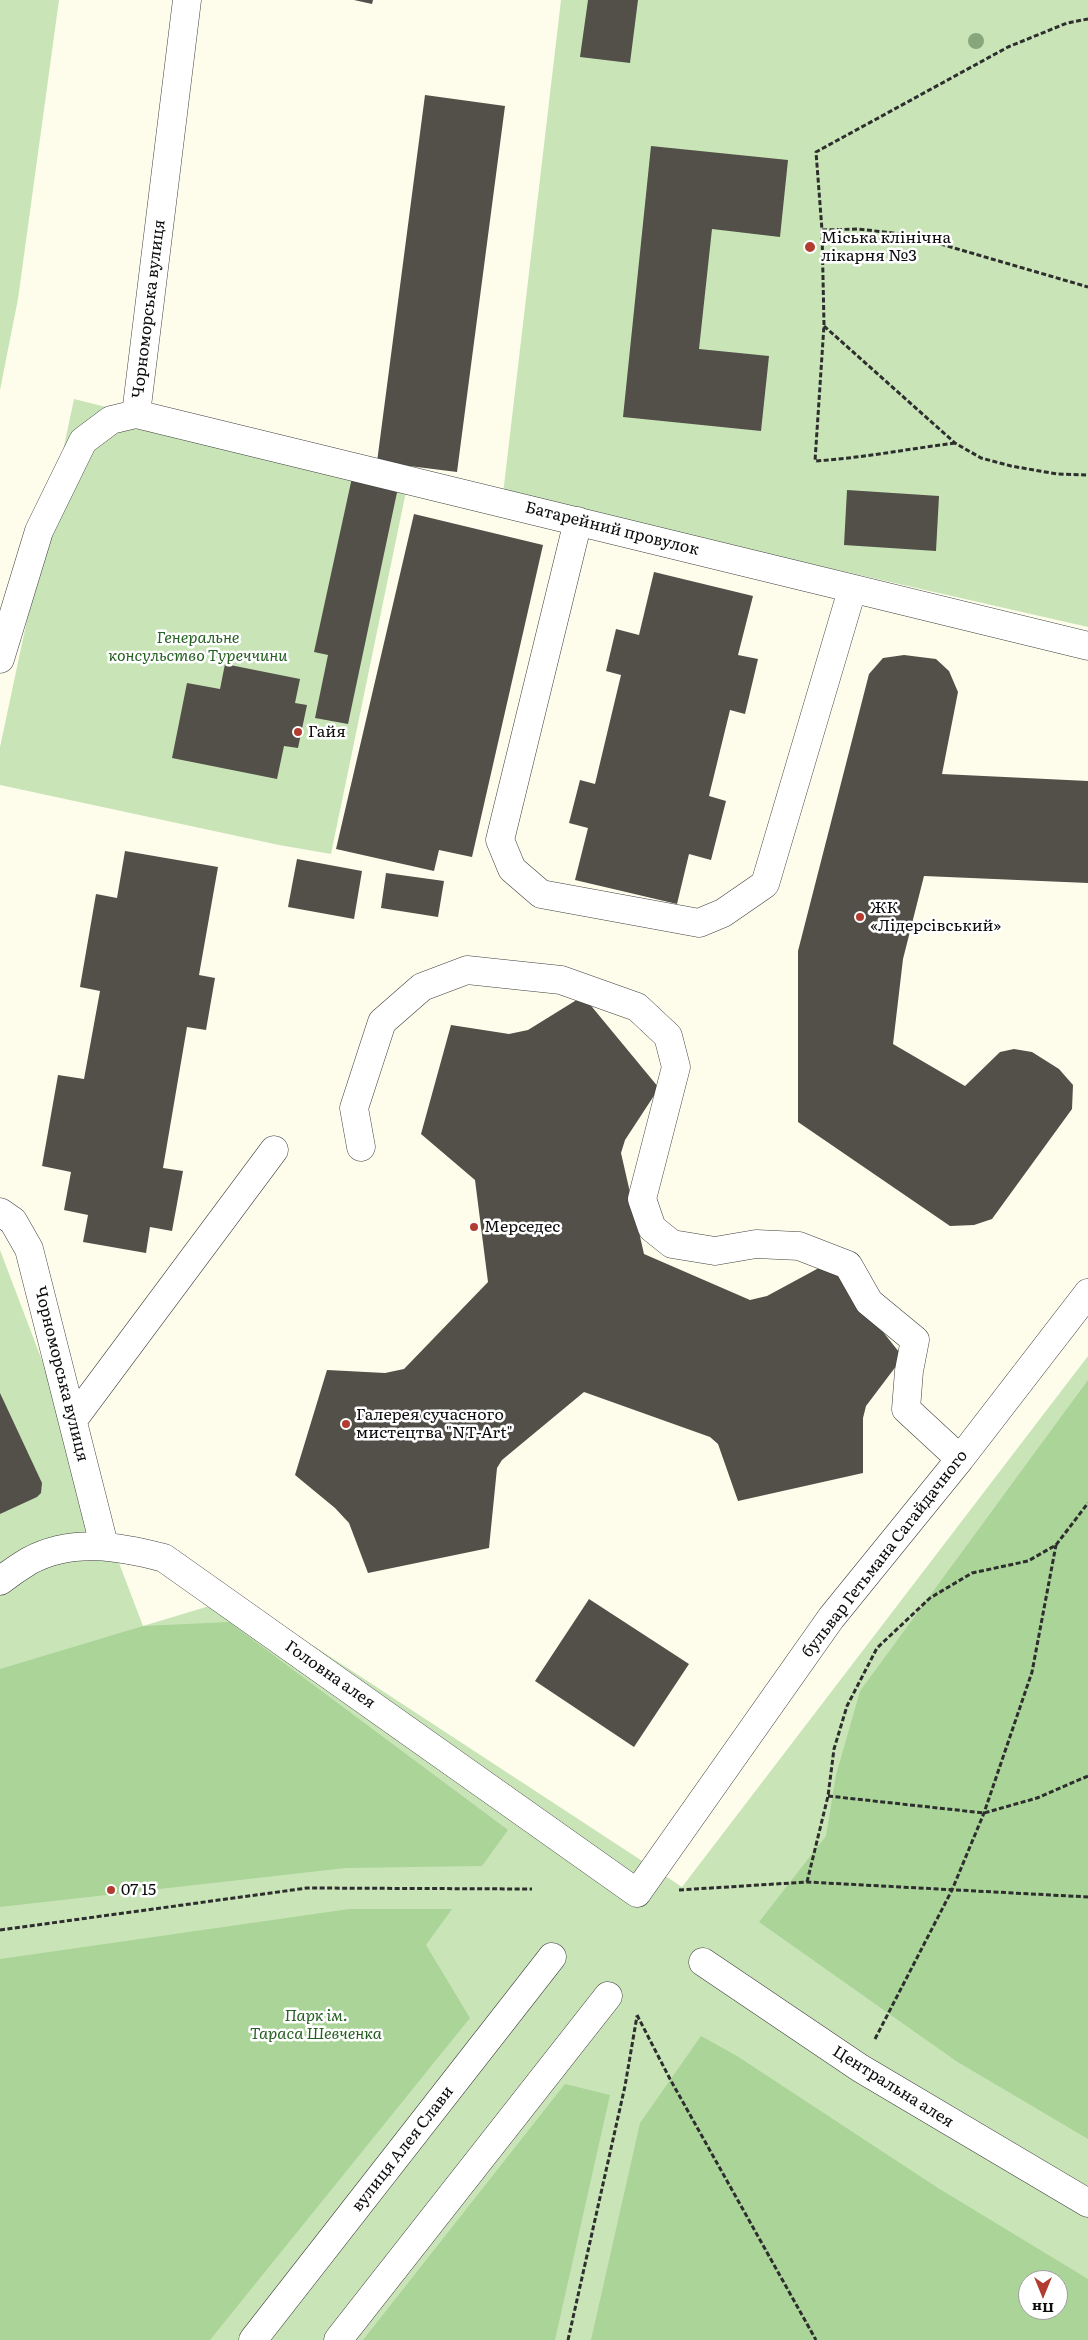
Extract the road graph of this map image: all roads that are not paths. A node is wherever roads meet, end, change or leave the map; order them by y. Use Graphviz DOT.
graph roads {
  1 [pos="186,0"];
  2 [pos="136,414"];
  3 [pos="578,520"];
  4 [pos="852,590"];
  5 [pos="1088,646"];
  6 [pos="0,660"];
  7 [pos="361,1147"];
  8 [pos="274,1150"];
  9 [pos="0,1212"];
  10 [pos="1088,1293"];
  11 [pos="73,1420"];
  12 [pos="960,1459"];
  13 [pos="104,1545"];
  14 [pos="0,1580"];
  15 [pos="637,1893"];
  16 [pos="552,1957"];
  17 [pos="703,1962"];
  18 [pos="608,1996"];
  19 [pos="1088,2203"];
  20 [pos="253,2340"];
  21 [pos="338,2340"];
  1 -- 2 [label="street, Чорноморська вулиця"];
  2 -- 3 [label="street, Батарейний провулок"];
  2 -- 6 [label="street, Чорноморська вулиця"];
  3 -- 4 [label="street, Батарейний провулок"];
  3 -- 4 [label="street"];
  4 -- 5 [label="street, Батарейний провулок"];
  7 -- 12 [label="street"];
  8 -- 11 [label="street"];
  9 -- 11 [label="street, Чорноморська вулиця"];
  10 -- 12 [label="street, бульвар Гетьмана Сагайдачного"];
  11 -- 13 [label="street, Чорноморська вулиця"];
  12 -- 15 [label="street, бульвар Гетьмана Сагайдачного"];
  13 -- 14 [label="street, Головна алея"];
  13 -- 15 [label="street, Головна алея"];
  16 -- 20 [label="street, вулиця Алея Слави"];
  17 -- 19 [label="street, Центральна алея"];
  18 -- 21 [label="street"];
}
